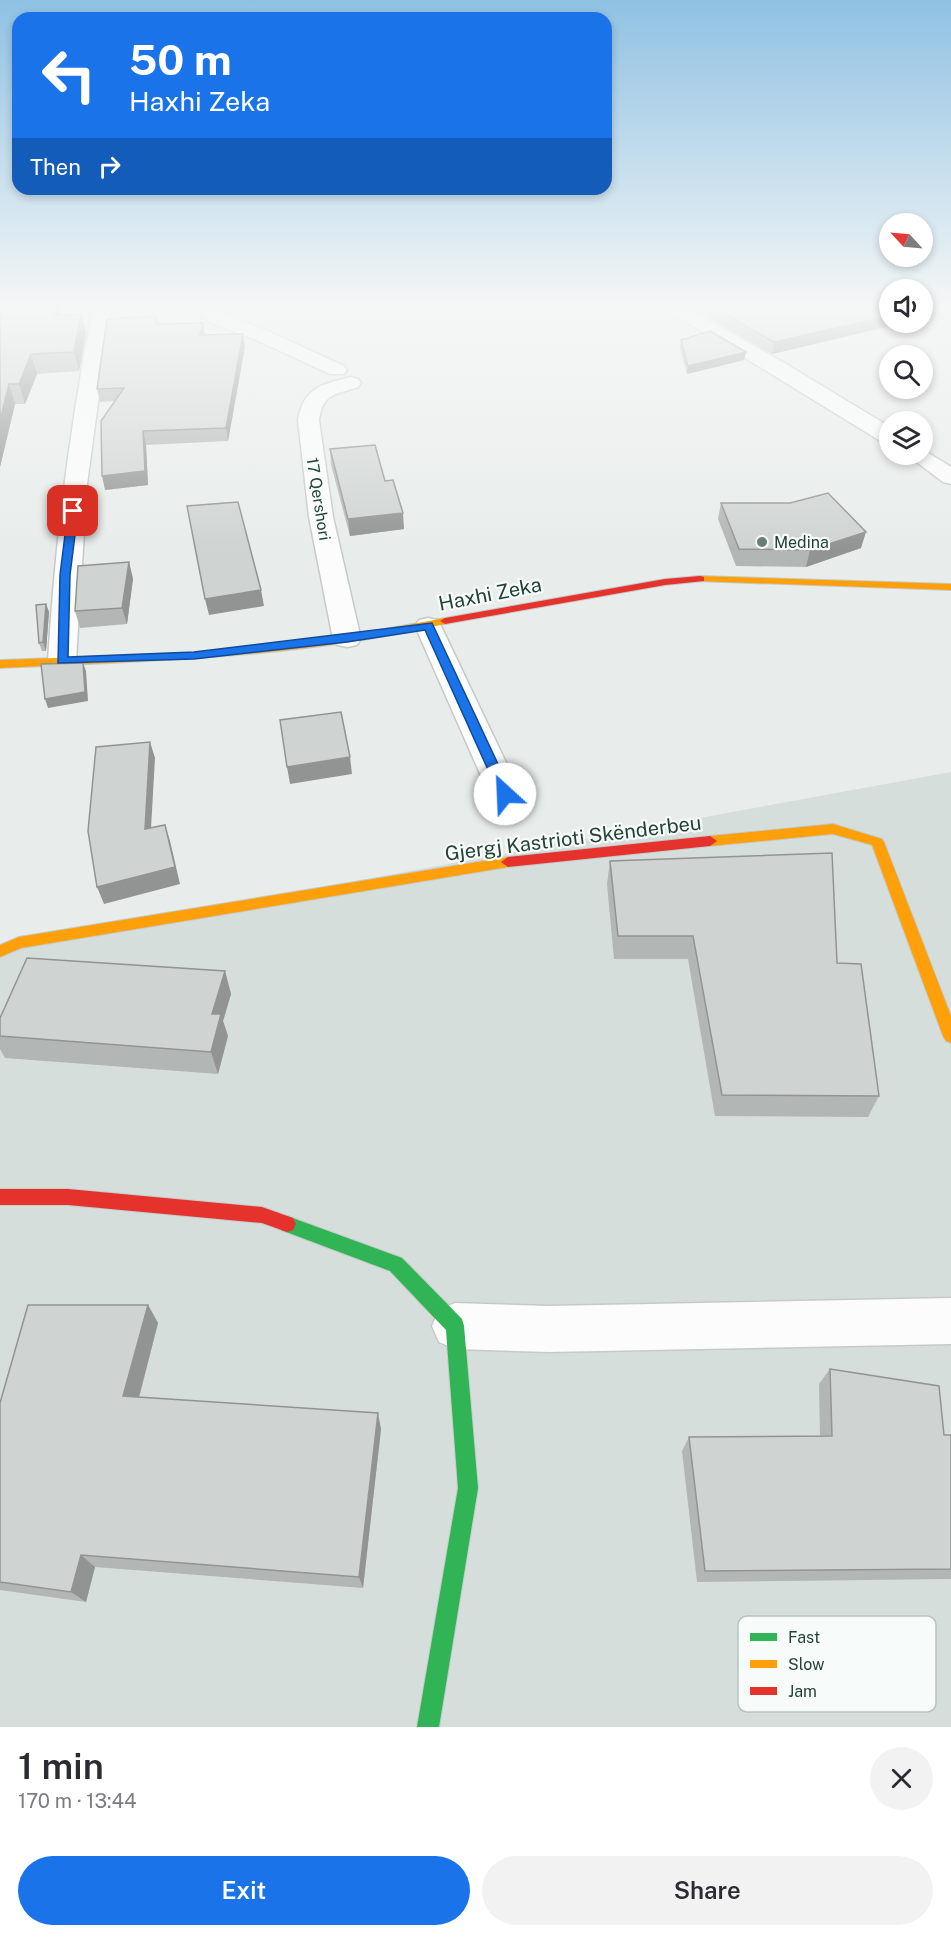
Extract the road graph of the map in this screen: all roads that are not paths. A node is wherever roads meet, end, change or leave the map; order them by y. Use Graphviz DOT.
graph roads {
  1 [pos="89,388"];
  2 [pos="330,388"];
  3 [pos="811,388"];
  4 [pos="879,430"];
  5 [pos="933,465"];
  6 [pos="951,477"];
  7 [pos="951,587"];
  8 [pos="428,626"];
  9 [pos="347,639"];
  10 [pos="62,661"];
  11 [pos="0,664"];
  12 [pos="505,794"];
  13 [pos="0,951"];
  14 [pos="951,1036"];
  15 [pos="0,1197"];
  16 [pos="951,1321"];
  17 [pos="455,1326"];
  18 [pos="428,1727"];
  1 -- 10 [label="street"];
  2 -- 9 [label="street, 17 Qershori"];
  3 -- 4 [label="street"];
  5 -- 6 [label="street"];
  7 -- 8 [label="street, Haxhi Zeka"];
  8 -- 9 [label="street, Haxhi Zeka"];
  8 -- 12 [label="street"];
  9 -- 10 [label="street, Haxhi Zeka"];
  10 -- 11 [label="street, Haxhi Zeka"];
  13 -- 14 [label="street, Gjergj Kastrioti Skënderbeu"];
  15 -- 17 [label="street"];
  16 -- 17 [label="street"];
  17 -- 18 [label="street"];
}
